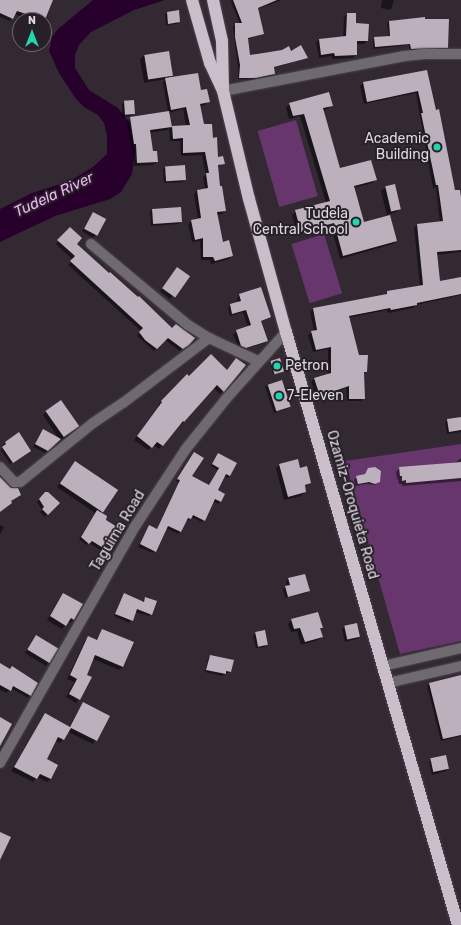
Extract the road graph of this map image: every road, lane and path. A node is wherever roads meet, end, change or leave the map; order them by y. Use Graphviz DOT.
graph roads {
  1 [pos="214,2"];
  2 [pos="193,3"];
  3 [pos="461,54"];
  4 [pos="223,91"];
  5 [pos="91,244"];
  6 [pos="286,332"];
  7 [pos="209,338"];
  8 [pos="258,361"];
  9 [pos="0,467"];
  10 [pos="461,648"];
  11 [pos="383,666"];
  12 [pos="461,666"];
  13 [pos="388,683"];
  14 [pos="0,763"];
  15 [pos="458,925"];
  1 -- 4 [label="highway, Ozamiz-Oroquieta Road"];
  2 -- 4 [label="highway, Ozamiz-Oroquieta Road"];
  3 -- 4 [label="street"];
  4 -- 6 [label="highway, Ozamiz-Oroquieta Road"];
  5 -- 7 [label="street"];
  6 -- 8 [label="street, Taguima Road"];
  6 -- 11 [label="highway, Ozamiz-Oroquieta Road"];
  7 -- 8 [label="street"];
  7 -- 9 [label="street"];
  8 -- 14 [label="street, Taguima Road"];
  10 -- 11 [label="street"];
  11 -- 13 [label="highway, Ozamiz-Oroquieta Road"];
  12 -- 13 [label="street"];
  13 -- 15 [label="highway, Ozamiz-Oroquieta Road"];
}
